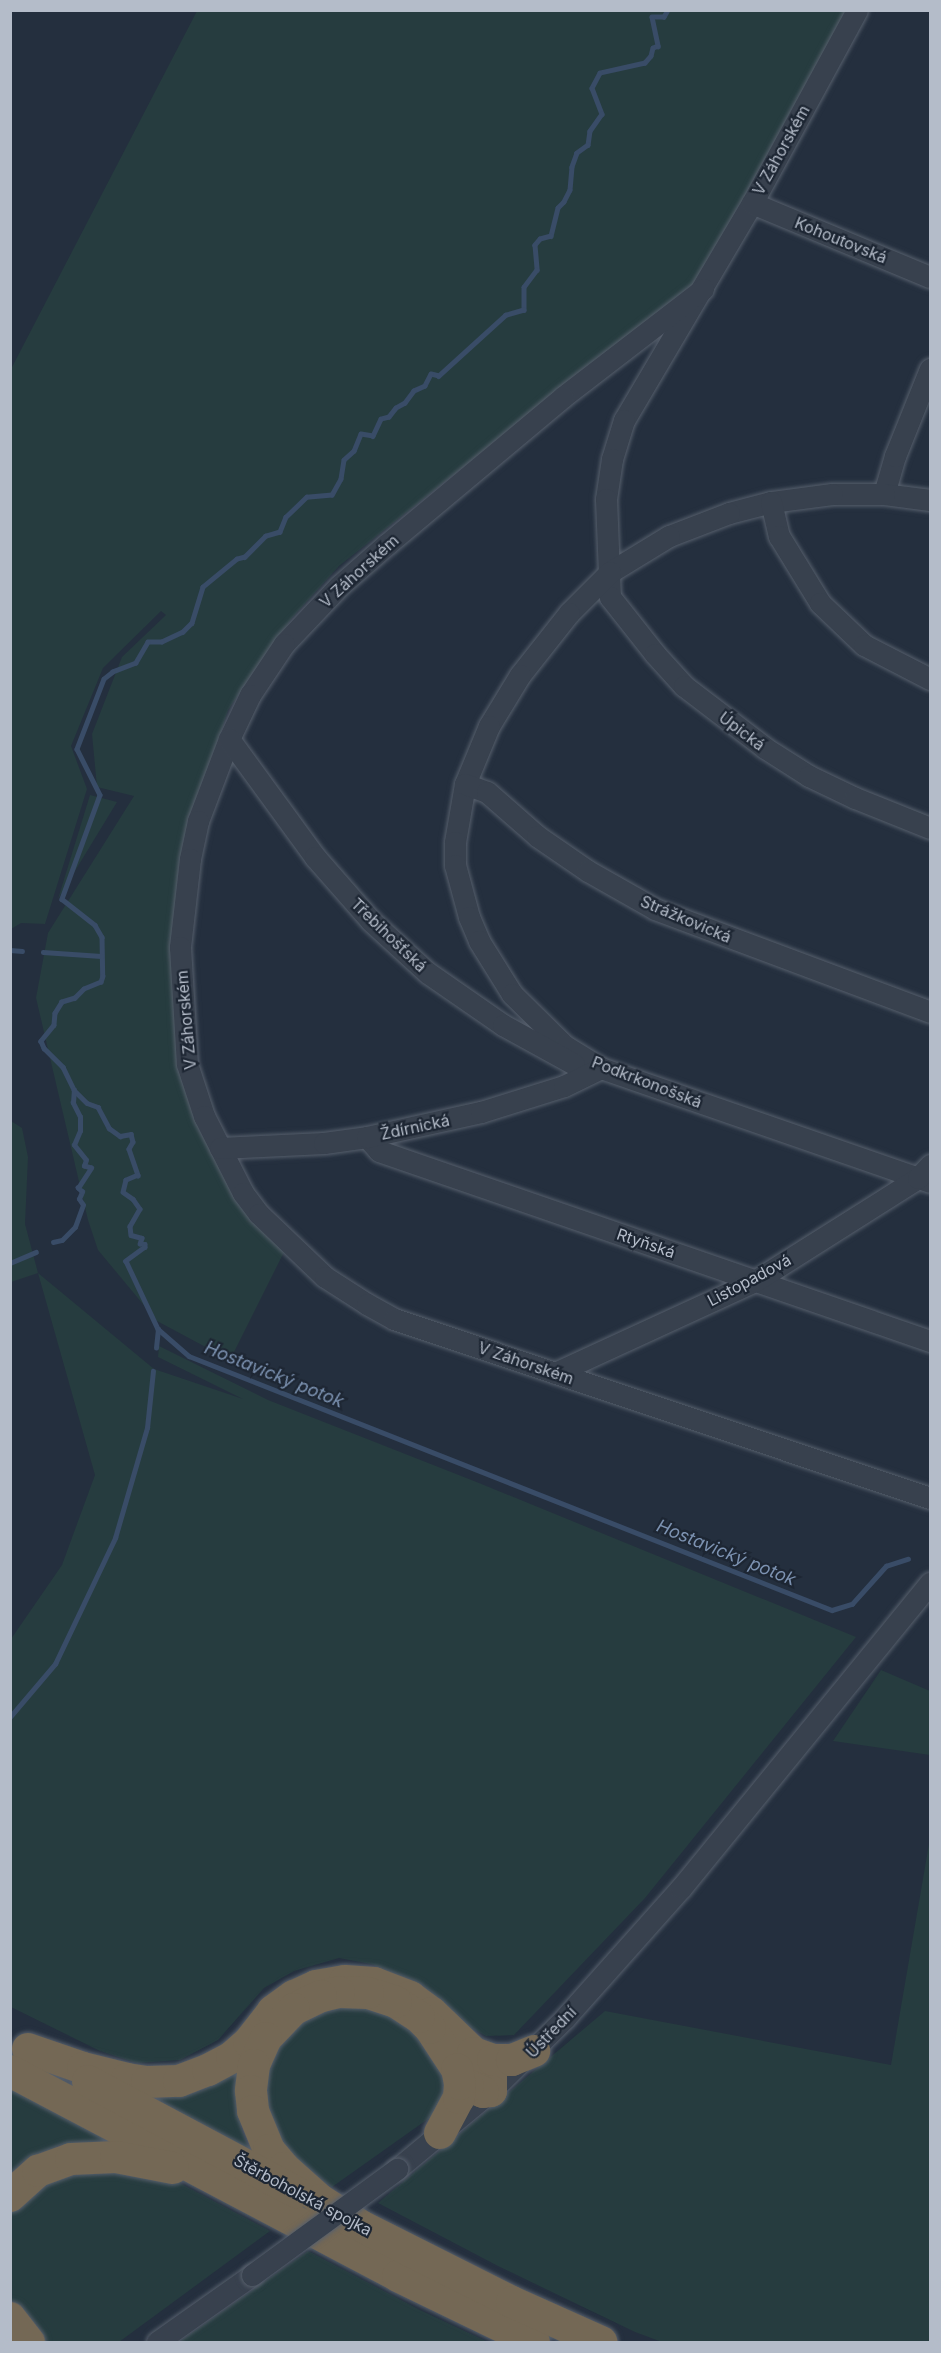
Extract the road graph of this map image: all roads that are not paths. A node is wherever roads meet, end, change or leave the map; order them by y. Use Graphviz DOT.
graph roads {
  1 [pos="857,10"];
  2 [pos="752,203"];
  3 [pos="930,277"];
  4 [pos="703,289"];
  5 [pos="930,369"];
  6 [pos="884,494"];
  7 [pos="930,500"];
  8 [pos="771,502"];
  9 [pos="609,572"];
  10 [pos="930,679"];
  11 [pos="229,739"];
  12 [pos="465,784"];
  13 [pos="930,828"];
  14 [pos="930,1012"];
  15 [pos="602,1068"];
  16 [pos="367,1137"];
  17 [pos="220,1148"];
  18 [pos="926,1175"];
  19 [pos="754,1281"];
  20 [pos="930,1341"];
  21 [pos="555,1373"];
  22 [pos="930,1498"];
  23 [pos="930,1583"];
  24 [pos="534,2051"];
  25 [pos="16,2053"];
  26 [pos="465,2061"];
  27 [pos="491,2091"];
  28 [pos="440,2133"];
  29 [pos="228,2186"];
  30 [pos="10,2196"];
  31 [pos="361,2226"];
  32 [pos="10,2318"];
  33 [pos="28,2343"];
  34 [pos="157,2343"];
  35 [pos="534,2343"];
  36 [pos="601,2343"];
  1 -- 2 [label="street, V Záhorském"];
  2 -- 3 [label="street, Kohoutovská"];
  2 -- 4 [label="street, V Záhorském"];
  4 -- 9 [label="street, V Záhorském"];
  4 -- 11 [label="street, V Záhorském"];
  5 -- 6 [label="street"];
  6 -- 7 [label="street, Podkrkonošská"];
  6 -- 8 [label="street, Podkrkonošská"];
  8 -- 9 [label="street, Podkrkonošská"];
  8 -- 10 [label="street"];
  9 -- 12 [label="street, Podkrkonošská"];
  9 -- 13 [label="street, Úpická"];
  11 -- 15 [label="street, Třebihošťská"];
  11 -- 17 [label="street, V Záhorském"];
  12 -- 14 [label="street, Strážkovická"];
  12 -- 15 [label="street, Podkrkonošská"];
  15 -- 16 [label="street, Ždírnická"];
  15 -- 18 [label="street, Podkrkonošská"];
  16 -- 17 [label="street, Ždírnická"];
  16 -- 19 [label="street, Rtyňská"];
  17 -- 21 [label="street, V Záhorském"];
  18 -- 19 [label="street, Listopadová"];
  19 -- 20 [label="street, Rtyňská"];
  19 -- 21 [label="street, Listopadová"];
  21 -- 22 [label="street, V Záhorském"];
  23 -- 24 [label="street, Ústřední"];
  24 -- 26 [label="highway"];
  24 -- 27 [label="street, Ústřední"];
  25 -- 26 [label="highway"];
  25 -- 29 [label="highway, Štěrboholská spojka"];
  25 -- 31 [label="highway, Štěrboholská spojka"];
  26 -- 27 [label="highway"];
  26 -- 28 [label="highway"];
  26 -- 31 [label="highway"];
  27 -- 28 [label="street, Ústřední"];
  28 -- 34 [label="street, Ústřední, bridge"];
  29 -- 30 [label="highway"];
  29 -- 35 [label="highway, Štěrboholská spojka"];
  31 -- 36 [label="highway, Štěrboholská spojka"];
  32 -- 33 [label="highway"];
}
